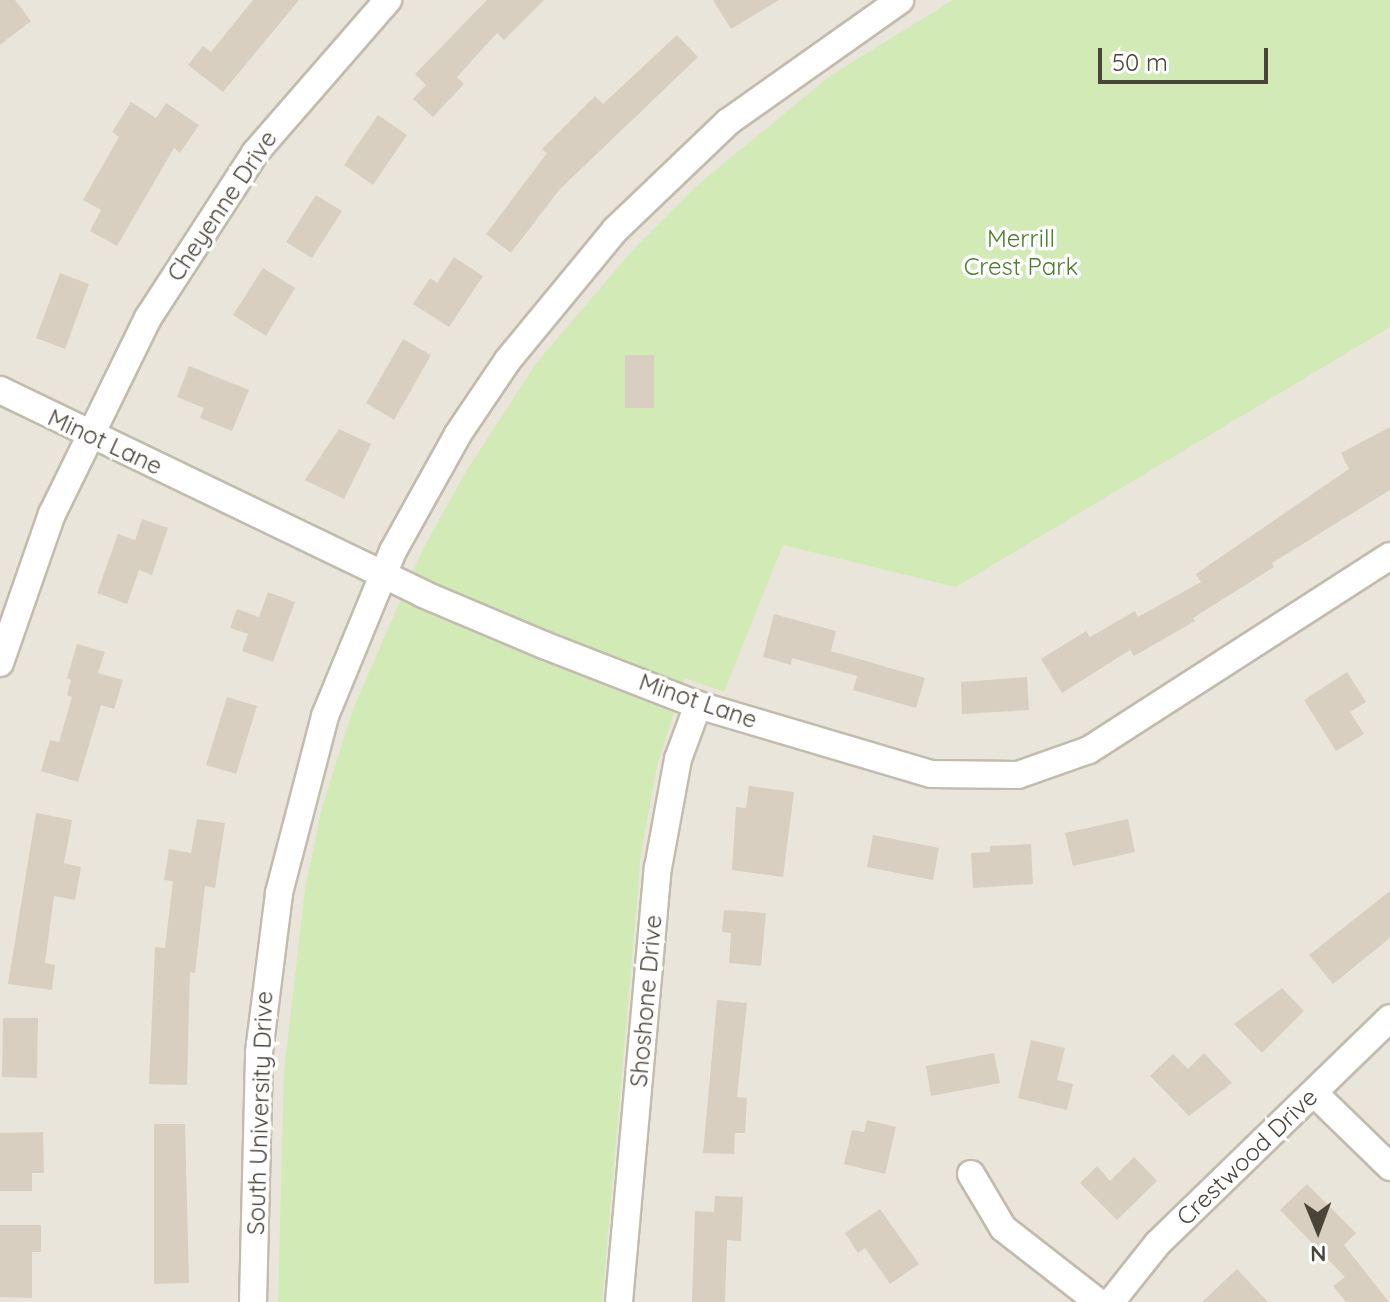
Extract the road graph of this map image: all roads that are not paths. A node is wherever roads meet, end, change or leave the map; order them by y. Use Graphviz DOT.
graph roads {
  1 [pos="388,0"];
  2 [pos="900,0"];
  3 [pos="0,390"];
  4 [pos="89,435"];
  5 [pos="1390,556"];
  6 [pos="385,574"];
  7 [pos="0,663"];
  8 [pos="698,705"];
  9 [pos="1390,1018"];
  10 [pos="1314,1093"];
  11 [pos="1390,1167"];
  12 [pos="971,1174"];
  13 [pos="253,1302"];
  14 [pos="619,1302"];
  15 [pos="1098,1302"];
  16 [pos="1111,1302"];
  1 -- 4 [label="street, Cheyenne Drive"];
  2 -- 6 [label="street, South University Drive"];
  3 -- 4 [label="street, Minot Lane"];
  4 -- 6 [label="street, Minot Lane"];
  4 -- 7 [label="street, Cheyenne Drive"];
  5 -- 8 [label="street, Minot Lane"];
  6 -- 8 [label="street, Minot Lane"];
  6 -- 13 [label="street, South University Drive"];
  8 -- 14 [label="street, Shoshone Drive"];
  9 -- 10 [label="street, Crestwood Drive"];
  10 -- 11 [label="street"];
  10 -- 16 [label="street, Crestwood Drive"];
  12 -- 15 [label="street"];
}
